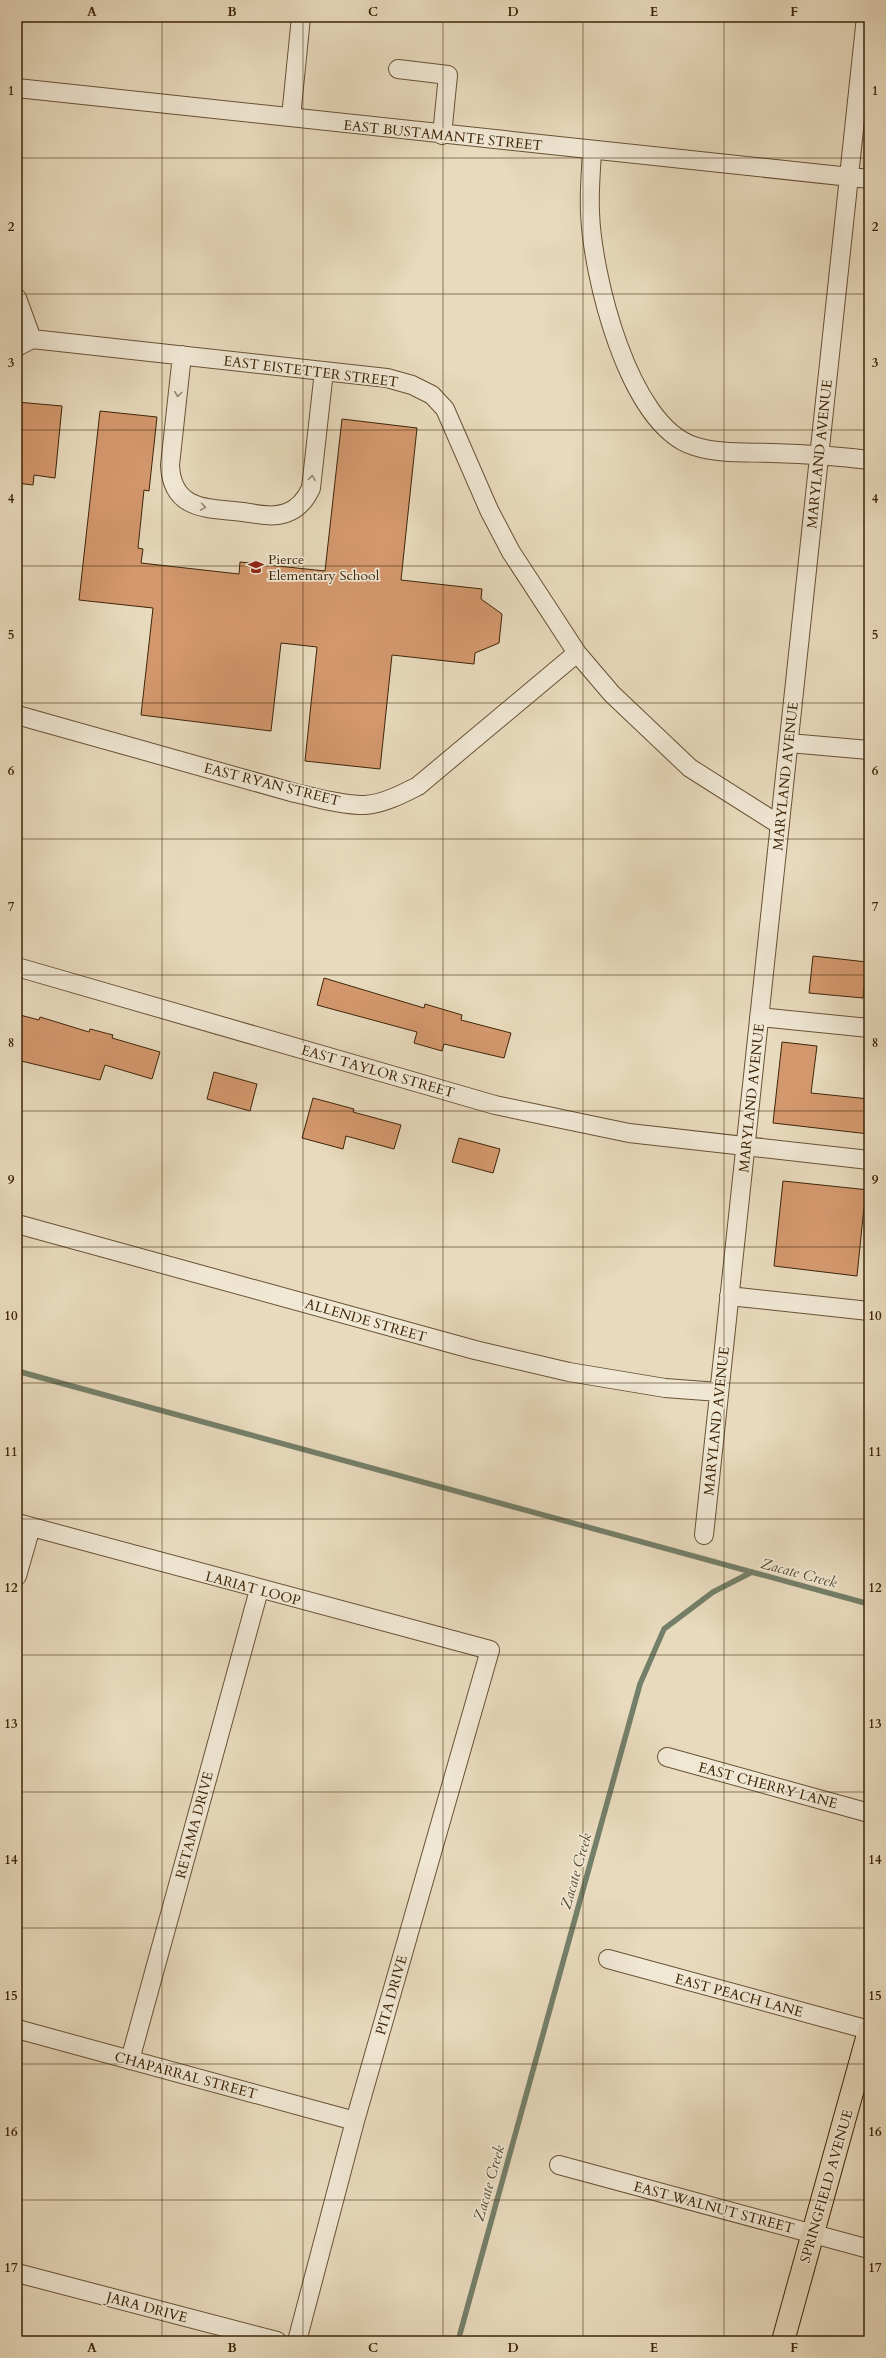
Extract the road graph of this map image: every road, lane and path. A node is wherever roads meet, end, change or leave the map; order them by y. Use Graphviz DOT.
graph roads {
  1 [pos="301,17"];
  2 [pos="866,17"];
  3 [pos="398,69"];
  4 [pos="17,88"];
  5 [pos="290,117"];
  6 [pos="442,135"];
  7 [pos="592,151"];
  8 [pos="849,177"];
  9 [pos="869,180"];
  10 [pos="17,298"];
  11 [pos="24,343"];
  12 [pos="182,355"];
  13 [pos="324,371"];
  14 [pos="819,454"];
  15 [pos="869,460"];
  16 [pos="577,653"];
  17 [pos="17,715"];
  18 [pos="789,743"];
  19 [pos="869,750"];
  20 [pos="780,825"];
  21 [pos="17,967"];
  22 [pos="759,1016"];
  23 [pos="869,1028"];
  24 [pos="745,1147"];
  25 [pos="869,1160"];
  26 [pos="17,1224"];
  27 [pos="729,1296"];
  28 [pos="869,1311"];
  29 [pos="719,1392"];
  30 [pos="24,1525"];
  31 [pos="704,1535"];
  32 [pos="17,1576"];
  33 [pos="259,1590"];
  34 [pos="490,1650"];
  35 [pos="667,1757"];
  36 [pos="869,1813"];
  37 [pos="608,1959"];
  38 [pos="17,2029"];
  39 [pos="869,2031"];
  40 [pos="130,2060"];
  41 [pos="355,2121"];
  42 [pos="560,2165"];
  43 [pos="813,2234"];
  44 [pos="869,2250"];
  45 [pos="17,2272"];
  46 [pos="277,2341"];
  47 [pos="297,2341"];
  48 [pos="783,2341"];
  1 -- 5 [label="street"];
  2 -- 8 [label="street, MARYLAND AVENUE"];
  3 -- 6 [label="street"];
  4 -- 5 [label="street, EAST BUSTAMANTE STREET"];
  5 -- 6 [label="street, EAST BUSTAMANTE STREET"];
  6 -- 7 [label="street, EAST BUSTAMANTE STREET"];
  7 -- 8 [label="street, EAST BUSTAMANTE STREET"];
  7 -- 14 [label="street"];
  8 -- 9 [label="street, EAST BUSTAMANTE STREET"];
  8 -- 14 [label="street, MARYLAND AVENUE"];
  10 -- 11 [label="street"];
  11 -- 12 [label="street, EAST EISTETTER STREET"];
  12 -- 13 [label="street, EAST EISTETTER STREET"];
  12 -- 13 [label="street, one-way"];
  13 -- 16 [label="street, EAST EISTETTER STREET"];
  14 -- 15 [label="street"];
  14 -- 18 [label="street, MARYLAND AVENUE"];
  16 -- 17 [label="street, EAST RYAN STREET"];
  16 -- 20 [label="street, EAST EISTETTER STREET"];
  18 -- 19 [label="street"];
  18 -- 20 [label="street, MARYLAND AVENUE"];
  20 -- 22 [label="street, MARYLAND AVENUE"];
  21 -- 24 [label="street, EAST TAYLOR STREET"];
  22 -- 23 [label="street"];
  22 -- 24 [label="street, MARYLAND AVENUE"];
  24 -- 25 [label="street, EAST TAYLOR STREET"];
  24 -- 27 [label="street, MARYLAND AVENUE"];
  26 -- 29 [label="street, ALLENDE STREET"];
  27 -- 28 [label="street"];
  27 -- 29 [label="street, MARYLAND AVENUE"];
  29 -- 31 [label="street, MARYLAND AVENUE"];
  30 -- 32 [label="street"];
  30 -- 33 [label="street, LARIAT LOOP"];
  33 -- 34 [label="street, LARIAT LOOP"];
  33 -- 40 [label="street, RETAMA DRIVE"];
  34 -- 41 [label="street, PITA DRIVE"];
  35 -- 36 [label="street, EAST CHERRY LANE"];
  37 -- 39 [label="street, EAST PEACH LANE"];
  38 -- 40 [label="street, CHAPARRAL STREET"];
  39 -- 43 [label="main road, SPRINGFIELD AVENUE"];
  40 -- 41 [label="street, CHAPARRAL STREET"];
  41 -- 47 [label="street, PITA DRIVE"];
  42 -- 43 [label="street, EAST WALNUT STREET"];
  43 -- 44 [label="street, EAST WALNUT STREET"];
  43 -- 48 [label="main road, SPRINGFIELD AVENUE"];
  45 -- 46 [label="street, JARA DRIVE"];
}
